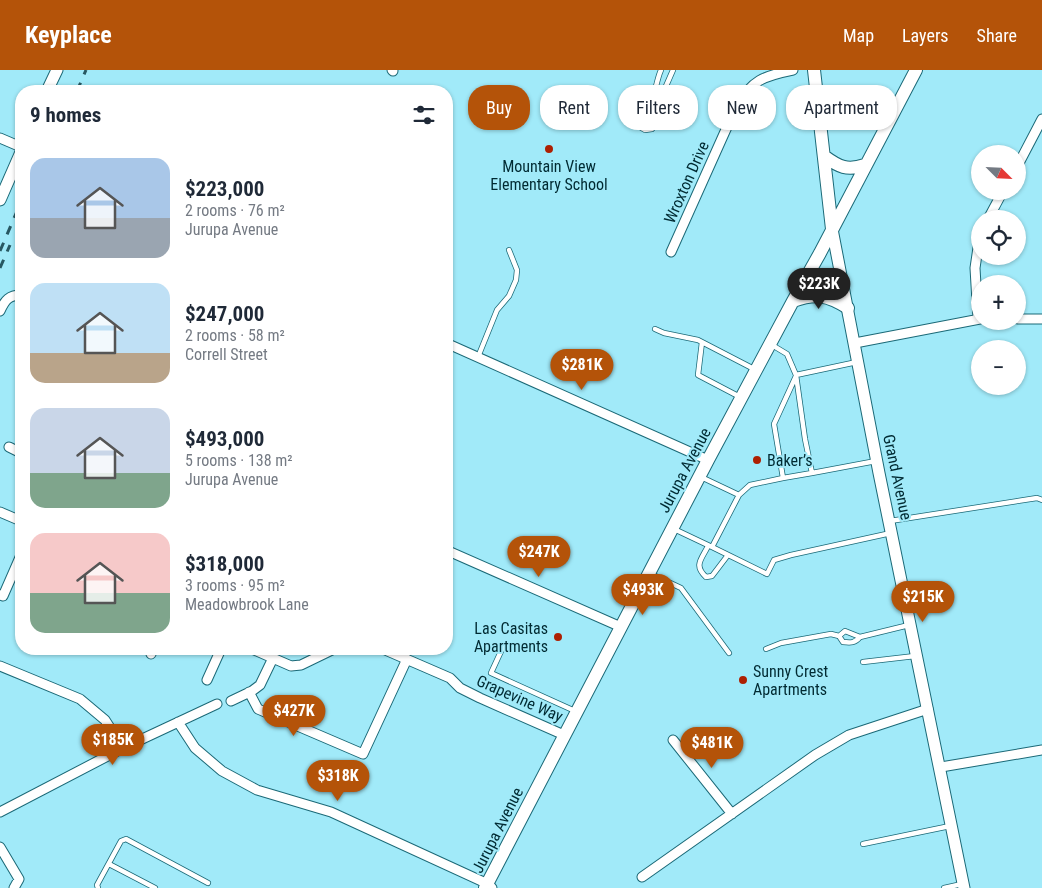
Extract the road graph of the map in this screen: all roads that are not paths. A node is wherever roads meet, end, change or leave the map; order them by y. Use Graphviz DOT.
graph roads {
  1 [pos="57,70"];
  2 [pos="662,70"];
  3 [pos="673,70"];
  4 [pos="793,70"];
  5 [pos="814,70"];
  6 [pos="916,70"];
  7 [pos="50,85"];
  8 [pos="1042,120"];
  9 [pos="1,142"];
  10 [pos="15,146"];
  11 [pos="1026,150"];
  12 [pos="824,156"];
  13 [pos="865,165"];
  14 [pos="15,166"];
  15 [pos="0,200"];
  16 [pos="832,229"];
  17 [pos="508,250"];
  18 [pos="671,252"];
  19 [pos="15,296"];
  20 [pos="793,301"];
  21 [pos="848,308"];
  22 [pos="0,311"];
  23 [pos="1026,319"];
  24 [pos="1042,319"];
  25 [pos="971,321"];
  26 [pos="655,329"];
  27 [pos="702,342"];
  28 [pos="855,343"];
  29 [pos="770,344"];
  30 [pos="453,346"];
  31 [pos="478,357"];
  32 [pos="858,362"];
  33 [pos="756,370"];
  34 [pos="796,375"];
  35 [pos="741,398"];
  36 [pos="8,447"];
  37 [pos="15,450"];
  38 [pos="708,460"];
  39 [pos="877,461"];
  40 [pos="812,473"];
  41 [pos="699,476"];
  42 [pos="783,478"];
  43 [pos="739,495"];
  44 [pos="1042,500"];
  45 [pos="0,512"];
  46 [pos="15,518"];
  47 [pos="890,521"];
  48 [pos="672,528"];
  49 [pos="893,533"];
  50 [pos="710,546"];
  51 [pos="453,553"];
  52 [pos="728,555"];
  53 [pos="15,567"];
  54 [pos="649,573"];
  55 [pos="1,596"];
  56 [pos="910,625"];
  57 [pos="621,627"];
  58 [pos="839,636"];
  59 [pos="860,637"];
  60 [pos="503,647"];
  61 [pos="766,649"];
  62 [pos="729,652"];
  63 [pos="218,655"];
  64 [pos="266,655"];
  65 [pos="321,655"];
  66 [pos="397,655"];
  67 [pos="916,656"];
  68 [pos="273,658"];
  69 [pos="407,659"];
  70 [pos="863,662"];
  71 [pos="0,666"];
  72 [pos="207,680"];
  73 [pos="249,692"];
  74 [pos="231,701"];
  75 [pos="217,704"];
  76 [pos="928,709"];
  77 [pos="576,712"];
  78 [pos="178,722"];
  79 [pos="564,735"];
  80 [pos="673,740"];
  81 [pos="123,748"];
  82 [pos="1042,750"];
  83 [pos="940,767"];
  84 [pos="0,812"];
  85 [pos="732,814"];
  86 [pos="951,826"];
  87 [pos="863,844"];
  88 [pos="0,847"];
  89 [pos="109,864"];
  90 [pos="642,877"];
  91 [pos="208,883"];
  92 [pos="964,886"];
  93 [pos="488,887"];
  94 [pos="14,888"];
  95 [pos="98,888"];
  96 [pos="155,888"];
  97 [pos="944,888"];
  1 -- 7 [label="street"];
  2 -- 3 [label="lane"];
  4 -- 18 [label="street, Wroxton Drive"];
  5 -- 12 [label="main road, Grand Avenue"];
  6 -- 13 [label="main road, Jurupa Avenue"];
  8 -- 11 [label="street"];
  9 -- 10 [label="street"];
  12 -- 13 [label="main road"];
  12 -- 16 [label="main road, Grand Avenue"];
  13 -- 16 [label="main road, Jurupa Avenue"];
  14 -- 15 [label="street"];
  16 -- 20 [label="main road, Jurupa Avenue"];
  16 -- 21 [label="street, Grand Avenue"];
  17 -- 31 [label="lane"];
  19 -- 22 [label="street"];
  20 -- 21 [label="main road"];
  20 -- 29 [label="main road, Jurupa Avenue"];
  21 -- 28 [label="street, Grand Avenue"];
  23 -- 24 [label="street"];
  25 -- 28 [label="street"];
  26 -- 27 [label="lane"];
  27 -- 33 [label="lane"];
  27 -- 35 [label="lane"];
  28 -- 32 [label="street, Grand Avenue"];
  29 -- 33 [label="main road, Jurupa Avenue"];
  29 -- 34 [label="lane"];
  30 -- 31 [label="street"];
  31 -- 38 [label="street"];
  32 -- 34 [label="lane"];
  32 -- 39 [label="street, Grand Avenue"];
  33 -- 35 [label="main road, Jurupa Avenue"];
  34 -- 40 [label="lane"];
  34 -- 42 [label="lane"];
  35 -- 38 [label="main road, Jurupa Avenue"];
  36 -- 37 [label="street"];
  38 -- 41 [label="main road, Jurupa Avenue"];
  39 -- 40 [label="lane"];
  39 -- 47 [label="street, Grand Avenue"];
  40 -- 42 [label="lane"];
  41 -- 43 [label="lane"];
  41 -- 48 [label="main road, Jurupa Avenue"];
  42 -- 43 [label="lane"];
  43 -- 50 [label="lane"];
  44 -- 47 [label="lane"];
  45 -- 46 [label="street"];
  47 -- 49 [label="street, Grand Avenue"];
  48 -- 50 [label="lane"];
  48 -- 54 [label="main road, Jurupa Avenue"];
  49 -- 52 [label="lane"];
  49 -- 56 [label="street, Grand Avenue"];
  50 -- 52 [label="lane"];
  50 -- 52 [label="lane"];
  51 -- 57 [label="street"];
  53 -- 55 [label="street"];
  54 -- 57 [label="main road, Jurupa Avenue"];
  54 -- 62 [label="lane"];
  56 -- 59 [label="lane"];
  56 -- 67 [label="street, Grand Avenue"];
  57 -- 77 [label="main road, Jurupa Avenue"];
  58 -- 59 [label="lane"];
  58 -- 59 [label="lane"];
  58 -- 61 [label="lane"];
  60 -- 77 [label="lane"];
  63 -- 72 [label="street"];
  64 -- 68 [label="street"];
  65 -- 68 [label="street"];
  66 -- 69 [label="street, Grapevine Way"];
  67 -- 70 [label="lane"];
  67 -- 76 [label="street, Grand Avenue"];
  68 -- 73 [label="street"];
  69 -- 73 [label="street"];
  69 -- 79 [label="street, Grapevine Way"];
  71 -- 81 [label="street"];
  73 -- 74 [label="street"];
  75 -- 78 [label="street"];
  76 -- 83 [label="street, Grand Avenue"];
  76 -- 85 [label="street"];
  77 -- 79 [label="main road, Jurupa Avenue"];
  78 -- 81 [label="street"];
  78 -- 93 [label="street"];
  79 -- 93 [label="main road, Jurupa Avenue"];
  80 -- 85 [label="street"];
  81 -- 84 [label="street"];
  82 -- 83 [label="street"];
  83 -- 86 [label="street, Grand Avenue"];
  85 -- 90 [label="street"];
  86 -- 87 [label="lane"];
  86 -- 92 [label="street, Grand Avenue"];
  88 -- 94 [label="street"];
  89 -- 91 [label="lane"];
  89 -- 95 [label="lane"];
  89 -- 96 [label="lane"];
  92 -- 97 [label="lane"];
}
